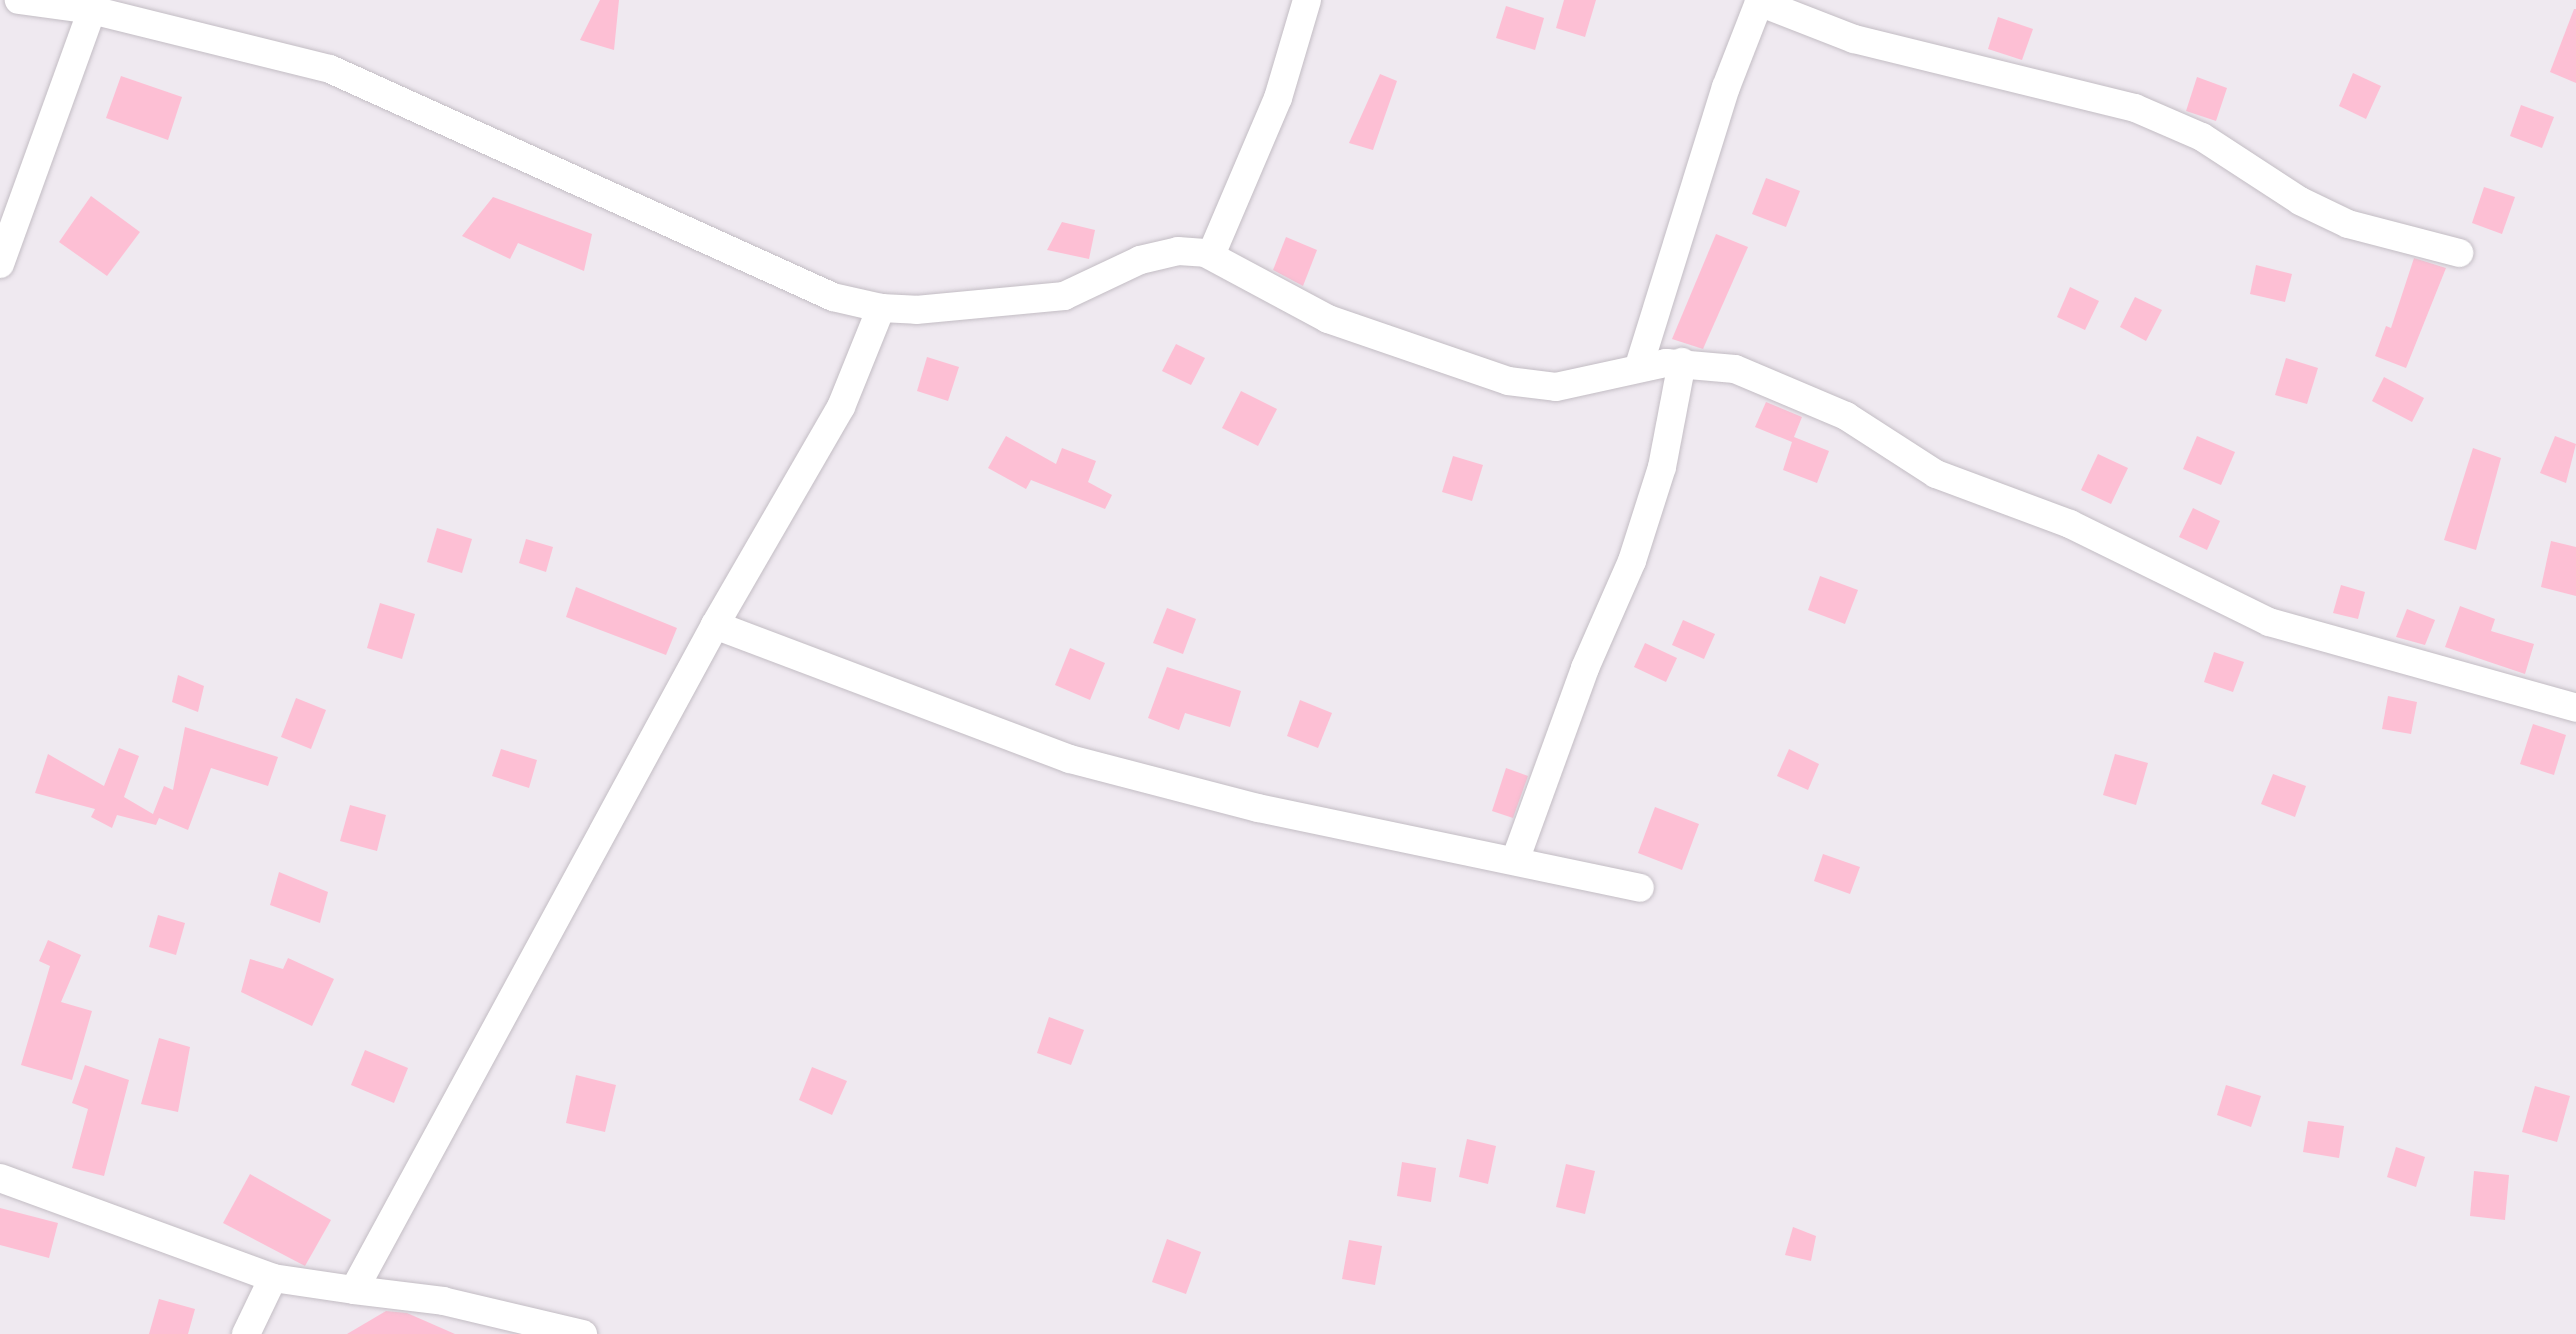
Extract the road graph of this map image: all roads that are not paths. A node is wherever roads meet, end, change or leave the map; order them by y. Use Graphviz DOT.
graph roads {
  1 [pos="19,0"];
  2 [pos="1307,0"];
  3 [pos="1760,1"];
  4 [pos="92,10"];
  5 [pos="2459,253"];
  6 [pos="1211,255"];
  7 [pos="0,264"];
  8 [pos="881,308"];
  9 [pos="1682,362"];
  10 [pos="1639,366"];
  11 [pos="715,625"];
  12 [pos="2576,708"];
  13 [pos="1516,858"];
  14 [pos="1640,888"];
  15 [pos="0,1178"];
  16 [pos="273,1278"];
  17 [pos="354,1290"];
  18 [pos="246,1334"];
  19 [pos="583,1334"];
  1 -- 4 [label="street"];
  2 -- 6 [label="street"];
  3 -- 5 [label="street"];
  3 -- 10 [label="street"];
  4 -- 7 [label="street"];
  4 -- 8 [label="street"];
  6 -- 8 [label="street"];
  6 -- 10 [label="street"];
  8 -- 11 [label="street"];
  9 -- 10 [label="street"];
  9 -- 12 [label="street"];
  9 -- 13 [label="street"];
  11 -- 13 [label="street"];
  11 -- 17 [label="street"];
  13 -- 14 [label="street"];
  15 -- 16 [label="street"];
  16 -- 17 [label="street"];
  16 -- 18 [label="street"];
  17 -- 19 [label="street"];
}
